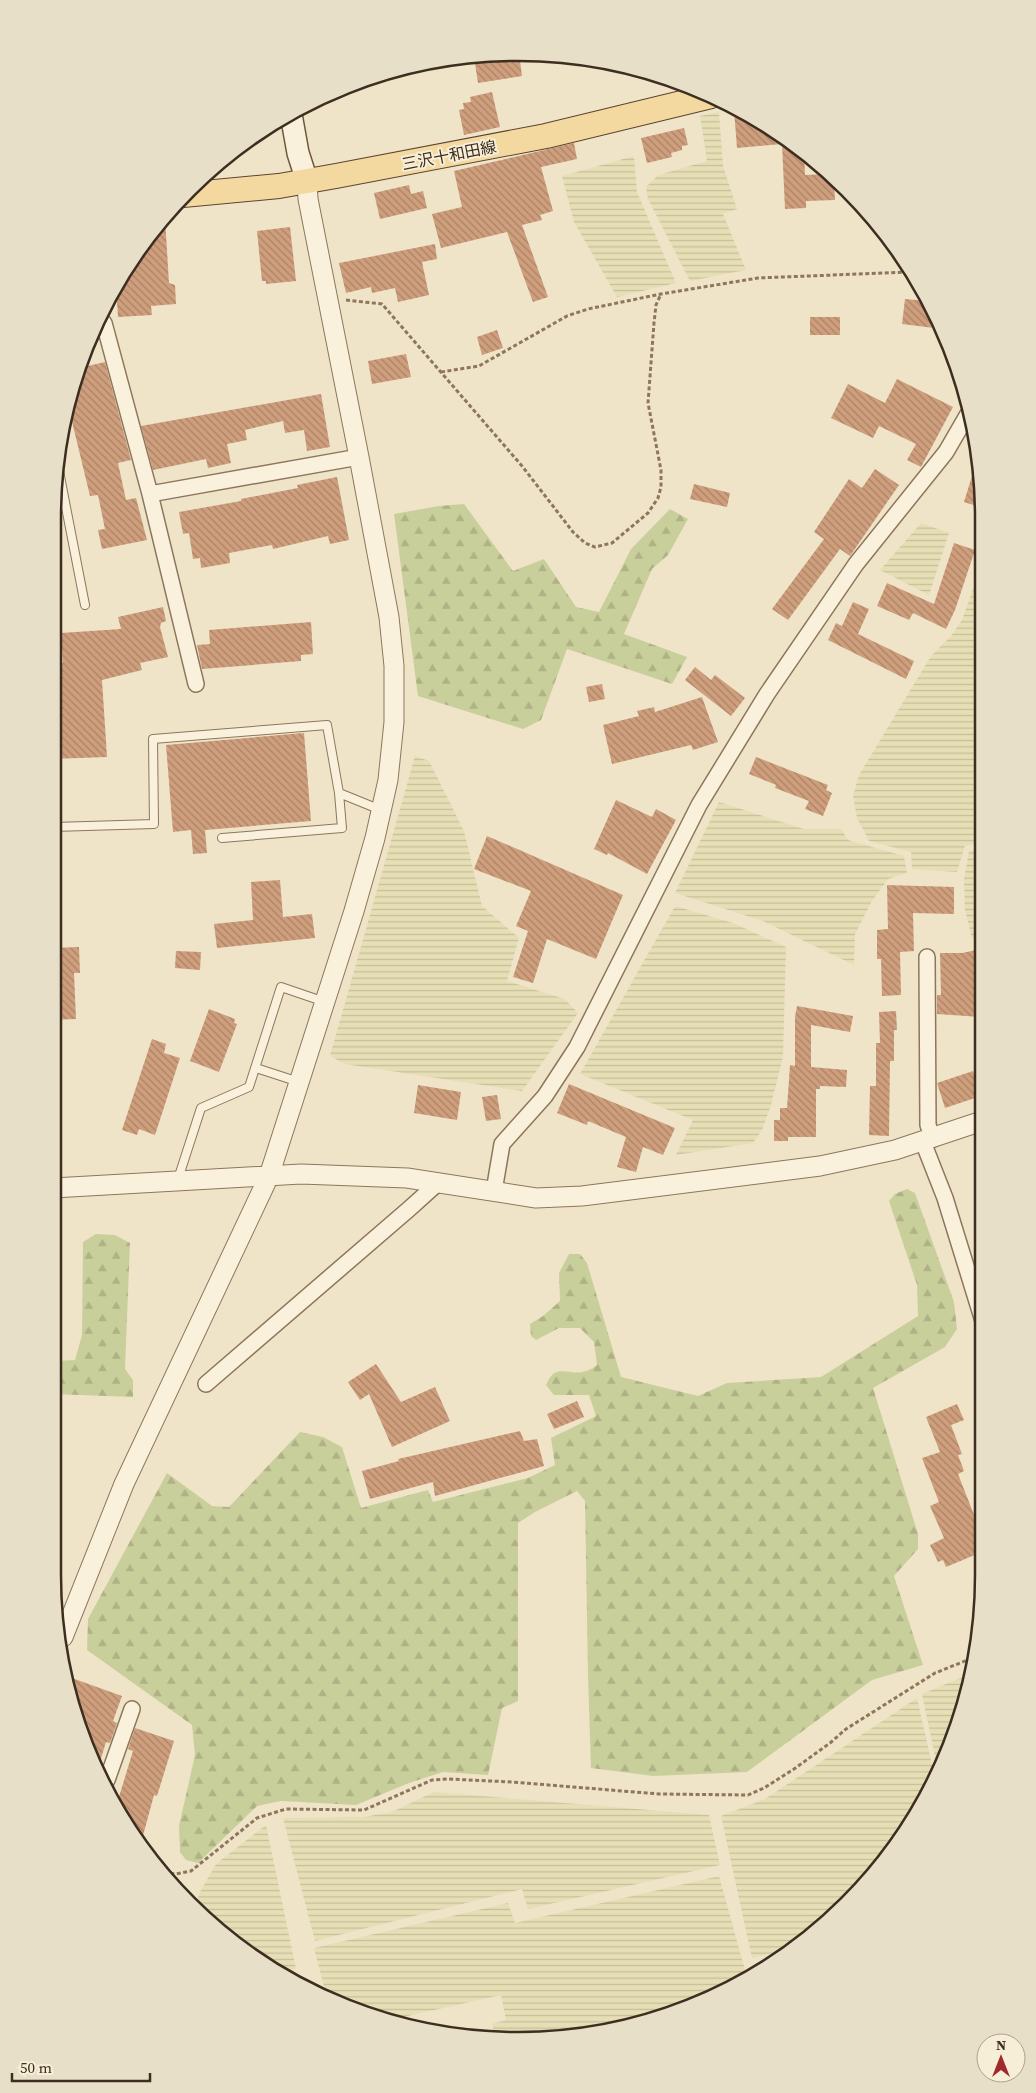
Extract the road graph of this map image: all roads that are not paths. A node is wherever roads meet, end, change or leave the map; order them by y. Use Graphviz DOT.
graph roads {
  1 [pos="699,99"];
  2 [pos="292,121"];
  3 [pos="307,181"];
  4 [pos="195,195"];
  5 [pos="104,324"];
  6 [pos="964,421"];
  7 [pos="359,457"];
  8 [pos="62,487"];
  9 [pos="150,494"];
  10 [pos="85,605"];
  11 [pos="196,684"];
  12 [pos="339,793"];
  13 [pos="382,810"];
  14 [pos="61,827"];
  15 [pos="222,838"];
  16 [pos="927,957"];
  17 [pos="325,1002"];
  18 [pos="256,1068"];
  19 [pos="299,1082"];
  20 [pos="975,1123"];
  21 [pos="928,1140"];
  22 [pos="269,1176"];
  23 [pos="178,1181"];
  24 [pos="438,1182"];
  25 [pos="61,1188"];
  26 [pos="494,1191"];
  27 [pos="975,1294"];
  28 [pos="206,1384"];
  29 [pos="65,1633"];
  30 [pos="132,1709"];
  31 [pos="108,1777"];
  1 -- 3 [label="main road, 三沢十和田線"];
  2 -- 3 [label="main road"];
  3 -- 4 [label="main road, 三沢十和田線"];
  3 -- 7 [label="street"];
  5 -- 9 [label="street"];
  6 -- 26 [label="street"];
  7 -- 9 [label="street"];
  7 -- 13 [label="street"];
  8 -- 10 [label="lane"];
  9 -- 11 [label="street"];
  12 -- 13 [label="lane"];
  12 -- 14 [label="lane"];
  12 -- 15 [label="lane"];
  13 -- 17 [label="street"];
  16 -- 21 [label="street"];
  17 -- 18 [label="lane"];
  17 -- 19 [label="street"];
  18 -- 19 [label="lane"];
  18 -- 23 [label="lane"];
  19 -- 22 [label="street"];
  20 -- 21 [label="street"];
  21 -- 26 [label="street"];
  21 -- 27 [label="street"];
  22 -- 23 [label="street"];
  22 -- 24 [label="street"];
  22 -- 29 [label="street"];
  23 -- 25 [label="street"];
  24 -- 26 [label="street"];
  24 -- 28 [label="street"];
  30 -- 31 [label="street"];
}
